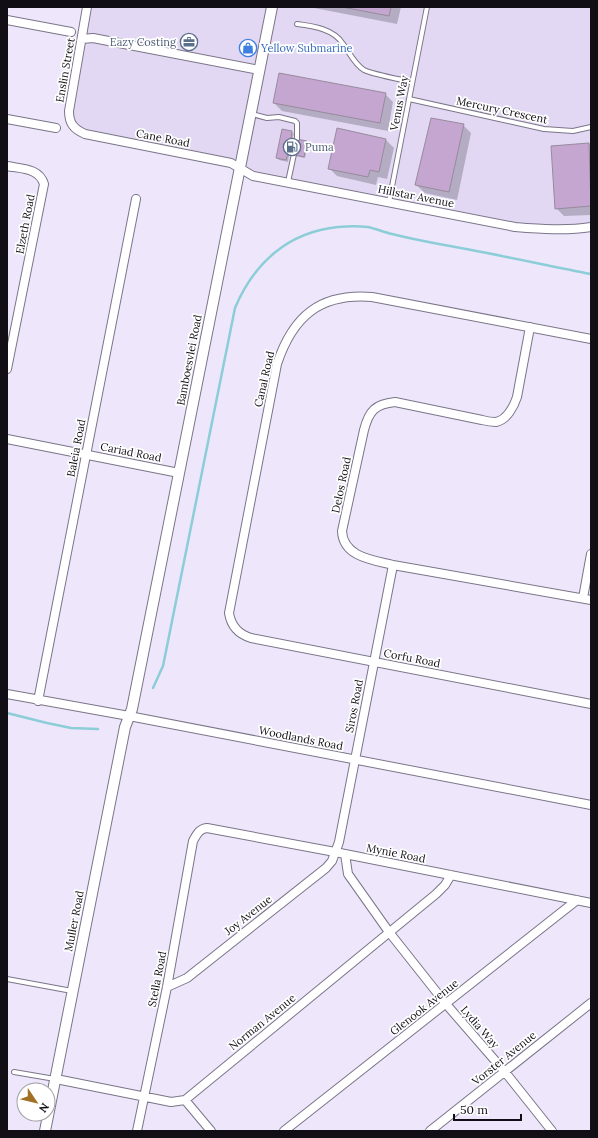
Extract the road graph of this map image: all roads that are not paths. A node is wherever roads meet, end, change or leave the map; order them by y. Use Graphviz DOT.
graph roads {
  1 [pos="87,7"];
  2 [pos="272,7"];
  3 [pos="427,7"];
  4 [pos="7,20"];
  5 [pos="297,24"];
  6 [pos="71,32"];
  7 [pos="82,39"];
  8 [pos="259,70"];
  9 [pos="412,82"];
  10 [pos="409,99"];
  11 [pos="250,113"];
  12 [pos="7,119"];
  13 [pos="591,127"];
  14 [pos="56,128"];
  15 [pos="80,132"];
  16 [pos="297,139"];
  17 [pos="294,154"];
  18 [pos="7,166"];
  19 [pos="239,169"];
  20 [pos="288,182"];
  21 [pos="136,199"];
  22 [pos="389,202"];
  23 [pos="591,226"];
  24 [pos="530,327"];
  25 [pos="591,339"];
  26 [pos="7,369"];
  27 [pos="7,439"];
  28 [pos="86,454"];
  29 [pos="179,473"];
  30 [pos="591,554"];
  31 [pos="393,565"];
  32 [pos="587,599"];
  33 [pos="233,626"];
  34 [pos="374,662"];
  35 [pos="7,694"];
  36 [pos="38,700"];
  37 [pos="591,704"];
  38 [pos="129,716"];
  39 [pos="355,760"];
  40 [pos="591,805"];
  41 [pos="198,832"];
  42 [pos="336,852"];
  43 [pos="345,854"];
  44 [pos="452,875"];
  45 [pos="577,900"];
  46 [pos="591,903"];
  47 [pos="389,932"];
  48 [pos="7,979"];
  49 [pos="167,987"];
  50 [pos="72,992"];
  51 [pos="591,1002"];
  52 [pos="446,1004"];
  53 [pos="14,1072"];
  54 [pos="504,1072"];
  55 [pos="56,1079"];
  56 [pos="144,1097"];
  57 [pos="185,1100"];
  58 [pos="45,1131"];
  59 [pos="137,1131"];
  60 [pos="211,1131"];
  61 [pos="284,1131"];
  62 [pos="430,1131"];
  63 [pos="552,1131"];
  1 -- 7 [label="street, Enslin Street"];
  2 -- 8 [label="street, Bamboesvlei Road"];
  3 -- 9 [label="lane, Venus Way"];
  4 -- 6 [label="street"];
  5 -- 9 [label="lane"];
  7 -- 8 [label="street"];
  7 -- 15 [label="street, Enslin Street"];
  8 -- 11 [label="street, Bamboesvlei Road"];
  9 -- 10 [label="lane, Venus Way"];
  10 -- 13 [label="lane, Mercury Crescent"];
  10 -- 22 [label="lane, Venus Way"];
  11 -- 16 [label="lane"];
  11 -- 19 [label="street, Bamboesvlei Road"];
  12 -- 14 [label="street"];
  15 -- 19 [label="street, Cane Road"];
  17 -- 20 [label="lane"];
  18 -- 26 [label="street, Elzeth Road"];
  19 -- 20 [label="street, Hillstar Avenue"];
  19 -- 29 [label="street, Bamboesvlei Road"];
  20 -- 22 [label="street, Hillstar Avenue"];
  21 -- 28 [label="street, Baleia Road"];
  22 -- 23 [label="street, Hillstar Avenue"];
  24 -- 25 [label="street, Canal Road"];
  24 -- 31 [label="street, Delos Road"];
  24 -- 33 [label="street, Canal Road"];
  27 -- 28 [label="street, Cariad Road"];
  28 -- 29 [label="street, Cariad Road"];
  28 -- 36 [label="street, Baleia Road"];
  29 -- 38 [label="street, Bamboesvlei Road"];
  30 -- 32 [label="street"];
  31 -- 32 [label="street, Delos Road"];
  31 -- 34 [label="street, Siros Road"];
  33 -- 34 [label="street, Corfu Road"];
  34 -- 37 [label="street, Corfu Road"];
  34 -- 39 [label="street, Siros Road"];
  35 -- 36 [label="street, Woodlands Road"];
  36 -- 38 [label="street, Woodlands Road"];
  38 -- 39 [label="street, Woodlands Road"];
  38 -- 50 [label="street, Muller Road"];
  39 -- 40 [label="street, Woodlands Road"];
  39 -- 42 [label="street, Siros Road"];
  41 -- 42 [label="street, Mynie Road"];
  41 -- 49 [label="street, Stella Road"];
  42 -- 43 [label="street, Mynie Road"];
  42 -- 49 [label="street, Joy Avenue"];
  43 -- 44 [label="street, Mynie Road"];
  43 -- 47 [label="street, Lydia Way"];
  44 -- 45 [label="street, Mynie Road"];
  44 -- 47 [label="street, Norman Avenue"];
  45 -- 46 [label="street, Mynie Road"];
  45 -- 52 [label="street, Glenook Avenue"];
  47 -- 52 [label="street, Lydia Way"];
  47 -- 57 [label="street, Norman Avenue"];
  48 -- 50 [label="lane"];
  49 -- 56 [label="street, Stella Road"];
  50 -- 55 [label="street, Muller Road"];
  51 -- 54 [label="street, Vorster Avenue"];
  52 -- 54 [label="street, Lydia Way"];
  52 -- 61 [label="street, Glenook Avenue"];
  53 -- 55 [label="lane"];
  54 -- 62 [label="street, Vorster Avenue"];
  54 -- 63 [label="street, Lydia Way"];
  55 -- 56 [label="street"];
  55 -- 58 [label="street, Muller Road"];
  56 -- 57 [label="street"];
  56 -- 59 [label="street, Stella Road"];
  57 -- 60 [label="street"];
}
